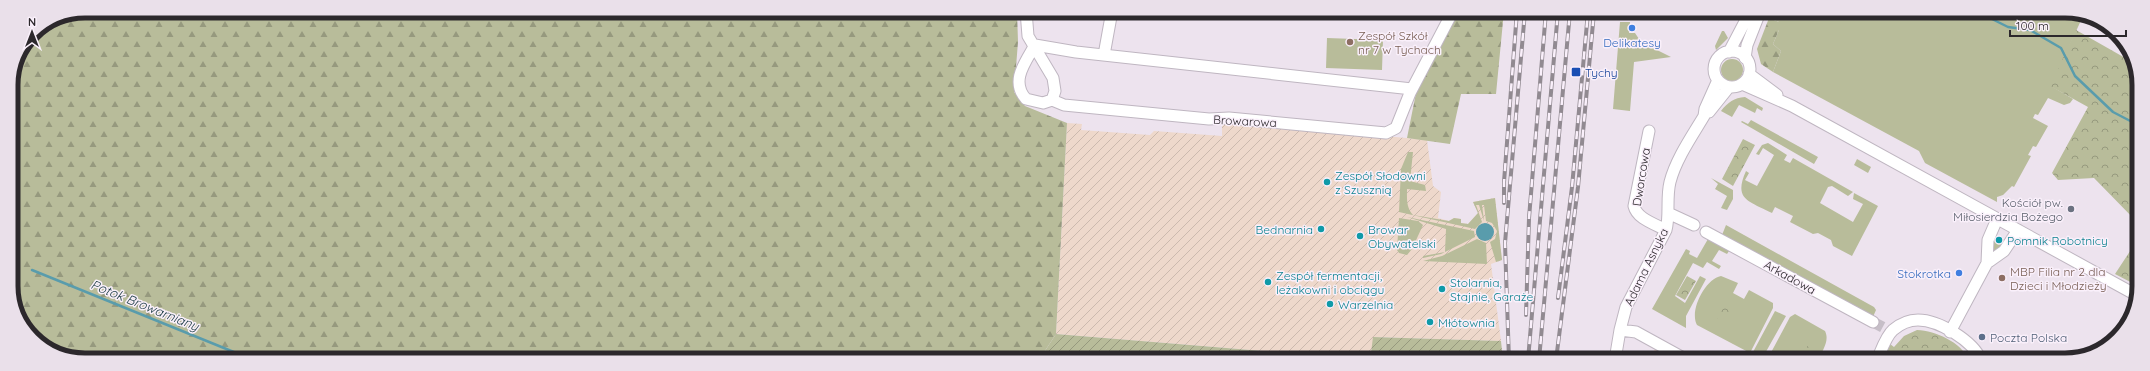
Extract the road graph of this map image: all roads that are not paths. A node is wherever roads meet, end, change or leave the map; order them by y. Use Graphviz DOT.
graph roads {
  1 [pos="1027,18"];
  2 [pos="1111,18"];
  3 [pos="1450,18"];
  4 [pos="1747,18"];
  5 [pos="1758,18"];
  6 [pos="1035,46"];
  7 [pos="1729,52"];
  8 [pos="1104,55"];
  9 [pos="1745,58"];
  10 [pos="1749,74"];
  11 [pos="1716,76"];
  12 [pos="1742,84"];
  13 [pos="1729,87"];
  14 [pos="1412,89"];
  15 [pos="1052,100"];
  16 [pos="1792,106"];
  17 [pos="1704,116"];
  18 [pos="1649,131"];
  19 [pos="1668,213"];
  20 [pos="1997,219"];
  21 [pos="1694,225"];
  22 [pos="1666,230"];
  23 [pos="2018,230"];
  24 [pos="1706,232"];
  25 [pos="1987,263"];
  26 [pos="2131,292"];
  27 [pos="1873,322"];
  28 [pos="1620,330"];
  29 [pos="1950,332"];
  30 [pos="1616,353"];
  31 [pos="1675,353"];
  32 [pos="1880,353"];
  33 [pos="1977,353"];
  1 -- 6 [label="street"];
  2 -- 8 [label="street"];
  3 -- 14 [label="street, Browarowa"];
  4 -- 7 [label="street"];
  5 -- 9 [label="street"];
  6 -- 8 [label="street"];
  6 -- 15 [label="street"];
  6 -- 15 [label="street"];
  7 -- 9 [label="street"];
  7 -- 11 [label="street"];
  8 -- 14 [label="street"];
  9 -- 10 [label="street"];
  10 -- 12 [label="street"];
  10 -- 16 [label="street"];
  11 -- 13 [label="street"];
  11 -- 17 [label="street, Adama Asnyka"];
  12 -- 13 [label="street"];
  12 -- 16 [label="street"];
  13 -- 17 [label="street, Adama Asnyka"];
  14 -- 15 [label="street, Browarowa"];
  16 -- 20 [label="street"];
  17 -- 19 [label="street, Adama Asnyka"];
  18 -- 22 [label="street, Dworcowa"];
  19 -- 21 [label="street"];
  19 -- 22 [label="street, Adama Asnyka"];
  20 -- 23 [label="street"];
  20 -- 25 [label="street"];
  22 -- 28 [label="street, Adama Asnyka"];
  23 -- 25 [label="street"];
  23 -- 26 [label="street"];
  24 -- 27 [label="street, Arkadowa"];
  25 -- 29 [label="street"];
  28 -- 30 [label="street, Adama Asnyka"];
  28 -- 31 [label="street"];
  29 -- 32 [label="street"];
  29 -- 33 [label="street"];
}
